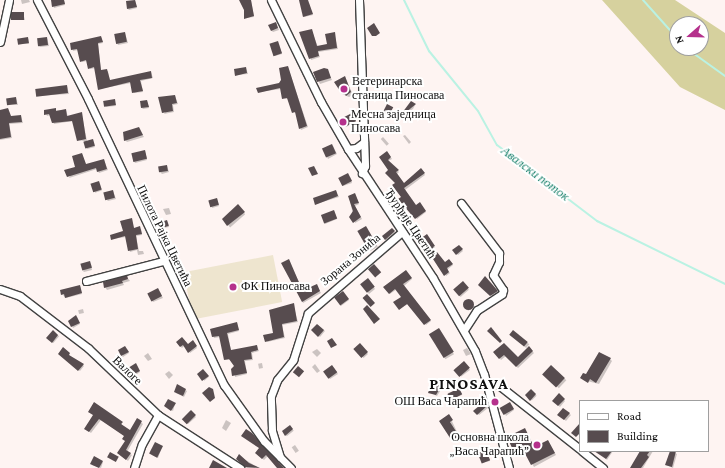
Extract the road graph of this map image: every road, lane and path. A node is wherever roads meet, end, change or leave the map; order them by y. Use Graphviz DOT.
graph roads {
  1 [pos="9,0"];
  2 [pos="37,0"];
  3 [pos="271,0"];
  4 [pos="359,0"];
  5 [pos="0,42"];
  6 [pos="364,142"];
  7 [pos="348,149"];
  8 [pos="362,173"];
  9 [pos="460,203"];
  10 [pos="402,232"];
  11 [pos="164,261"];
  12 [pos="86,281"];
  13 [pos="0,289"];
  14 [pos="464,330"];
  15 [pos="487,382"];
  16 [pos="158,415"];
  17 [pos="272,430"];
  18 [pos="264,441"];
  19 [pos="579,448"];
  20 [pos="583,452"];
  21 [pos="281,459"];
  22 [pos="238,467"];
  23 [pos="289,467"];
  24 [pos="134,468"];
  25 [pos="509,468"];
  26 [pos="603,468"];
  1 -- 5 [label="street"];
  2 -- 11 [label="street, Пилота Рајка Цветића"];
  3 -- 7 [label="street, Ђурђије Цветић"];
  4 -- 6 [label="street"];
  6 -- 7 [label="street"];
  6 -- 8 [label="street"];
  7 -- 8 [label="street, Ђурђије Цветић"];
  8 -- 10 [label="street, Ђурђије Цветић"];
  9 -- 14 [label="street"];
  10 -- 14 [label="street, Ђурђије Цветић"];
  10 -- 17 [label="street, Зорана Зонића"];
  11 -- 12 [label="street"];
  11 -- 18 [label="street, Пилота Рајка Цветића"];
  13 -- 16 [label="street, Валоге"];
  14 -- 15 [label="street, Ђурђије Цветић"];
  15 -- 19 [label="street"];
  15 -- 25 [label="street, Ђурђије Цветић"];
  16 -- 22 [label="street, Валоге"];
  16 -- 24 [label="street"];
  17 -- 18 [label="street"];
  17 -- 21 [label="street, Зорана Зонића"];
  18 -- 21 [label="street, Пилота Рајка Цветића"];
  20 -- 26 [label="street"];
  21 -- 23 [label="street, Пилота Рајка Цветића"];
}
